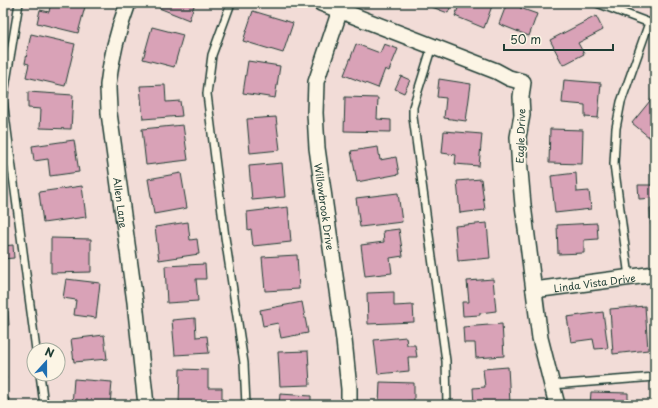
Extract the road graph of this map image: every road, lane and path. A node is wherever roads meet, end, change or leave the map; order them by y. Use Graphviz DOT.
graph roads {
  1 [pos="19,3"];
  2 [pos="128,3"];
  3 [pos="231,3"];
  4 [pos="321,3"];
  5 [pos="597,3"];
  6 [pos="340,10"];
  7 [pos="652,24"];
  8 [pos="432,46"];
  9 [pos="655,274"];
  10 [pos="629,277"];
  11 [pos="534,290"];
  12 [pos="35,342"];
  13 [pos="655,377"];
  14 [pos="41,382"];
  15 [pos="552,385"];
  16 [pos="44,405"];
  17 [pos="146,405"];
  18 [pos="246,405"];
  19 [pos="349,405"];
  20 [pos="447,405"];
  21 [pos="557,405"];
  1 -- 12 [label="lane"];
  2 -- 17 [label="street, Allen Lane"];
  3 -- 18 [label="lane"];
  4 -- 6 [label="street, Eagle Drive"];
  5 -- 7 [label="lane"];
  6 -- 8 [label="street, Eagle Drive"];
  6 -- 19 [label="street, Willowbrook Drive"];
  7 -- 10 [label="lane"];
  8 -- 11 [label="street, Eagle Drive"];
  8 -- 20 [label="lane"];
  9 -- 10 [label="street, Linda Vista Drive"];
  10 -- 11 [label="street, Linda Vista Drive"];
  11 -- 15 [label="street, Eagle Drive"];
  13 -- 15 [label="lane"];
  14 -- 16 [label="lane"];
  15 -- 21 [label="street, Eagle Drive"];
}
